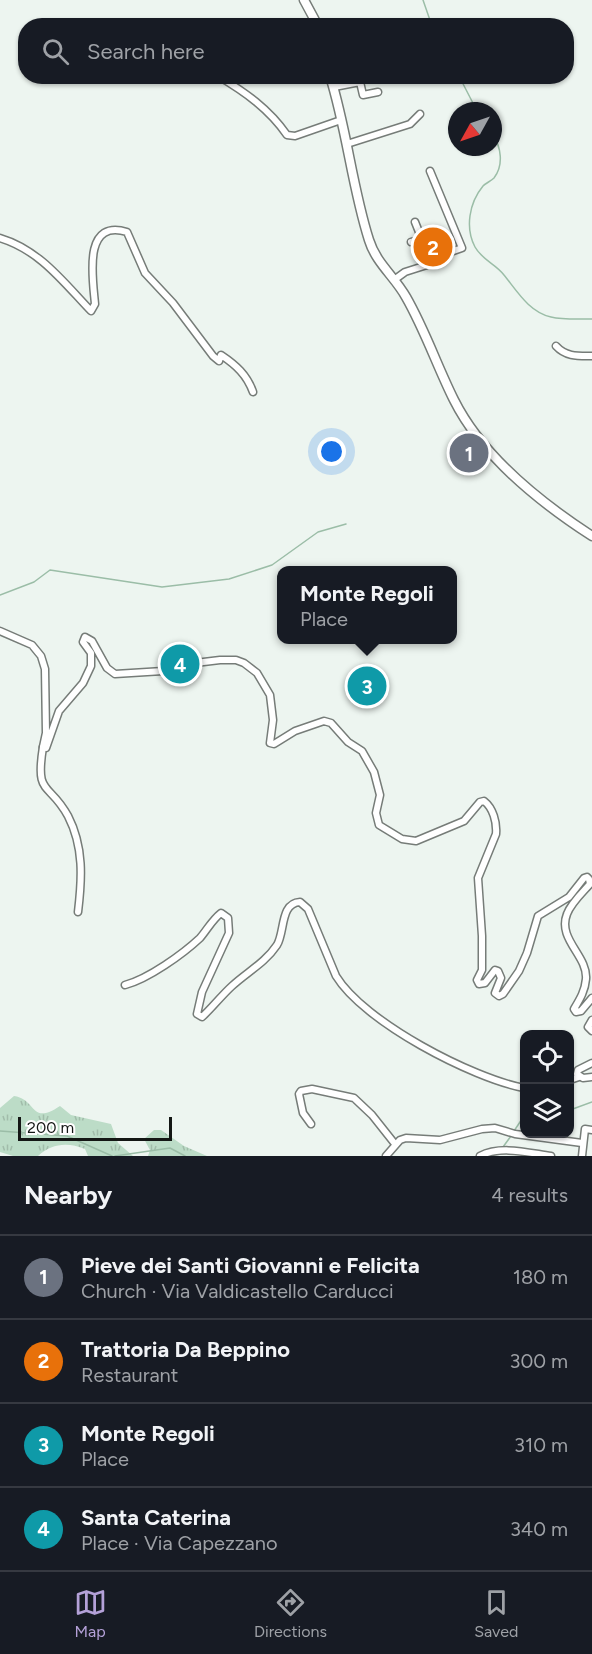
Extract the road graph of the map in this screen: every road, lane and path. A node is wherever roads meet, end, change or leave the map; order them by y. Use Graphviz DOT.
graph roads {
  1 [pos="304,0"];
  2 [pos="313,18"];
  3 [pos="231,84"];
  4 [pos="333,84"];
  5 [pos="350,84"];
  6 [pos="360,84"];
  7 [pos="334,87"];
  8 [pos="378,92"];
  9 [pos="420,114"];
  10 [pos="341,120"];
  11 [pos="347,144"];
  12 [pos="430,171"];
  13 [pos="415,222"];
  14 [pos="0,238"];
  15 [pos="422,239"];
  16 [pos="411,242"];
  17 [pos="431,262"];
  18 [pos="394,280"];
  19 [pos="556,346"];
  20 [pos="592,356"];
  21 [pos="253,392"];
  22 [pos="592,536"];
  23 [pos="0,631"];
  24 [pos="44,747"];
  25 [pos="78,912"];
  26 [pos="125,985"];
  27 [pos="592,998"];
  28 [pos="592,1020"];
  29 [pos="592,1031"];
  30 [pos="592,1063"];
  31 [pos="579,1077"];
  32 [pos="592,1077"];
  33 [pos="574,1079"];
  34 [pos="520,1087"];
  35 [pos="311,1124"];
  36 [pos="592,1130"];
  37 [pos="582,1143"];
  38 [pos="395,1144"];
  39 [pos="386,1156"];
  40 [pos="480,1156"];
  41 [pos="551,1156"];
  42 [pos="582,1156"];
  1 -- 2 [label="street"];
  3 -- 10 [label="street"];
  4 -- 7 [label="street"];
  5 -- 7 [label="street"];
  6 -- 8 [label="street"];
  7 -- 10 [label="street"];
  9 -- 11 [label="street"];
  10 -- 11 [label="street"];
  11 -- 18 [label="street"];
  12 -- 17 [label="street"];
  13 -- 15 [label="street"];
  14 -- 21 [label="street"];
  15 -- 16 [label="street"];
  15 -- 17 [label="street"];
  17 -- 18 [label="street"];
  18 -- 22 [label="street"];
  19 -- 20 [label="street"];
  23 -- 24 [label="street"];
  24 -- 25 [label="street"];
  24 -- 27 [label="street"];
  26 -- 34 [label="street"];
  28 -- 29 [label="street"];
  30 -- 31 [label="street"];
  31 -- 32 [label="street"];
  31 -- 33 [label="street"];
  35 -- 38 [label="street"];
  36 -- 37 [label="street"];
  37 -- 38 [label="street"];
  37 -- 42 [label="street"];
  38 -- 39 [label="street"];
  40 -- 41 [label="street"];
}
